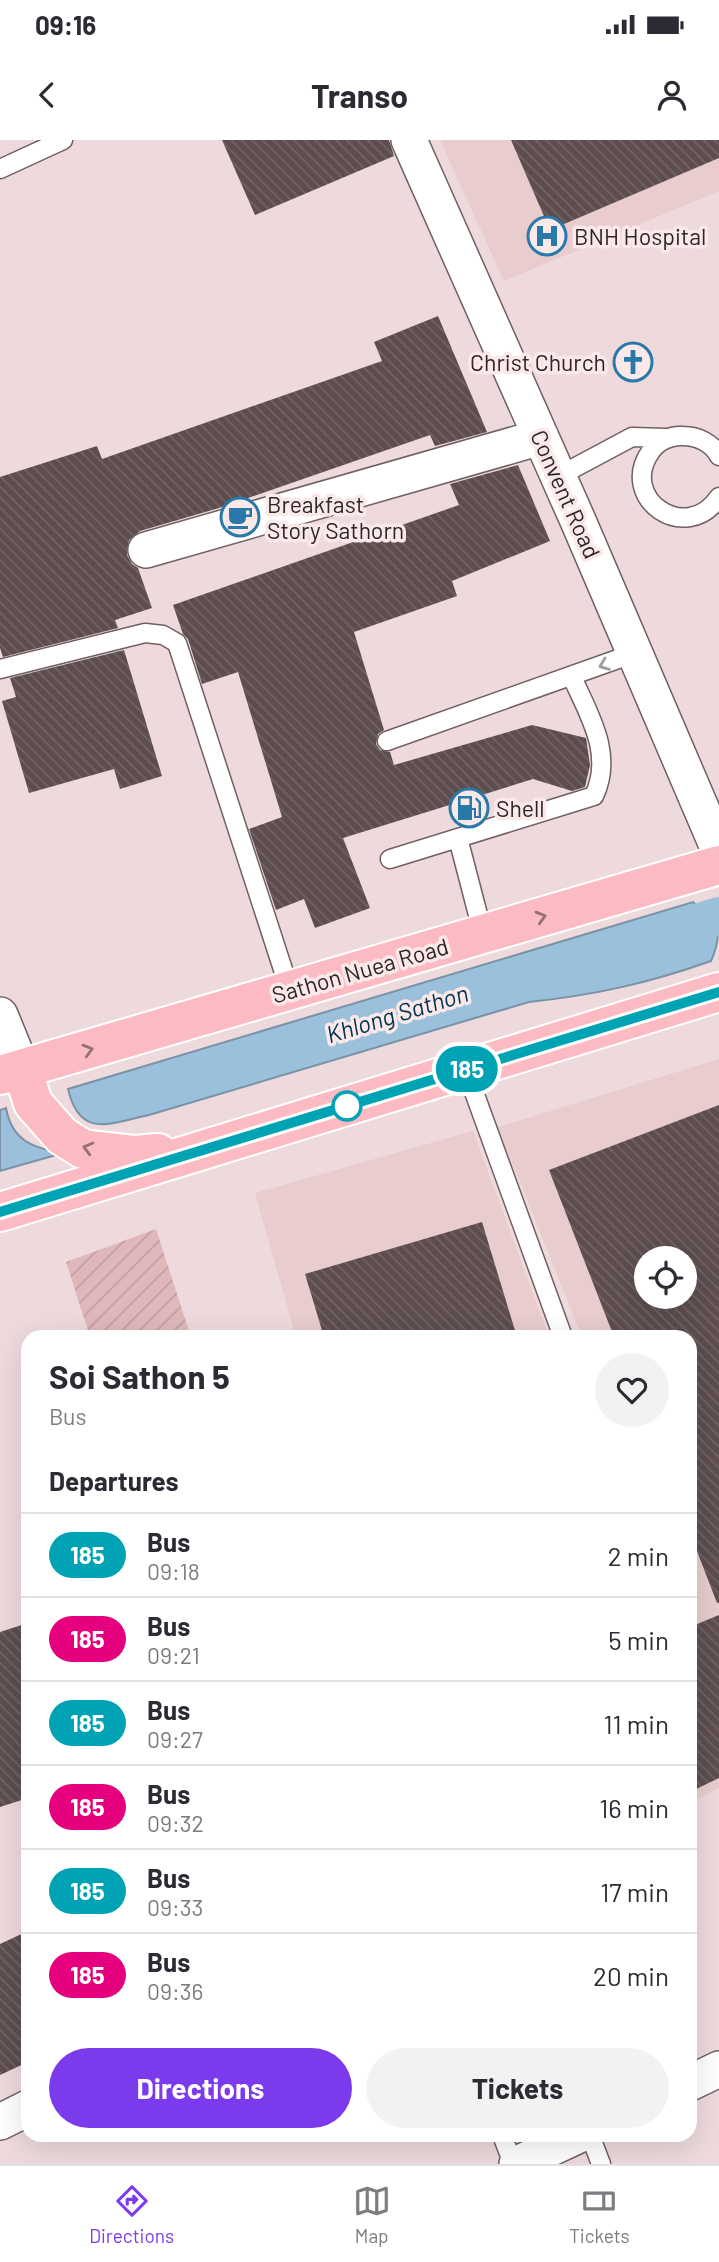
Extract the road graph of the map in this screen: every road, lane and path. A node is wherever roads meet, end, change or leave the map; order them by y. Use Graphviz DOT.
graph roads {
  1 [pos="63,140"];
  2 [pos="409,140"];
  3 [pos="0,169"];
  4 [pos="541,437"];
  5 [pos="666,438"];
  6 [pos="719,456"];
  7 [pos="558,476"];
  8 [pos="717,504"];
  9 [pos="146,550"];
  10 [pos="635,653"];
  11 [pos="0,669"];
  12 [pos="572,677"];
  13 [pos="387,741"];
  14 [pos="458,838"];
  15 [pos="719,850"];
  16 [pos="390,859"];
  17 [pos="719,865"];
  18 [pos="483,934"];
  19 [pos="290,991"];
  20 [pos="719,992"];
  21 [pos="0,1015"];
  22 [pos="466,1070"];
  23 [pos="11,1072"];
  24 [pos="204,1150"];
  25 [pos="0,1212"];
  26 [pos="560,1330"];
  27 [pos="719,2069"];
  28 [pos="697,2080"];
  29 [pos="21,2112"];
  30 [pos="0,2122"];
  31 [pos="505,2142"];
  32 [pos="564,2142"];
  33 [pos="593,2142"];
  34 [pos="515,2164"];
  35 [pos="601,2164"];
  1 -- 3 [label="lane"];
  2 -- 4 [label="street, Convent Road"];
  4 -- 7 [label="street, Convent Road"];
  4 -- 9 [label="street"];
  5 -- 6 [label="lane"];
  5 -- 7 [label="lane"];
  5 -- 8 [label="lane"];
  7 -- 10 [label="street, Convent Road"];
  10 -- 12 [label="lane, one-way"];
  10 -- 15 [label="street, Convent Road"];
  11 -- 19 [label="lane"];
  12 -- 13 [label="lane"];
  12 -- 14 [label="lane"];
  14 -- 16 [label="lane"];
  14 -- 18 [label="lane"];
  18 -- 17 [label="main road, Sathon Nuea Road, one-way"];
  18 -- 19 [label="main road, Sathon Nuea Road"];
  23 -- 19 [label="main road, Sathon Nuea Road, one-way"];
  20 -- 22 [label="main road"];
  21 -- 23 [label="street"];
  22 -- 24 [label="main road"];
  22 -- 26 [label="lane"];
  24 -- 23 [label="main road, one-way"];
  24 -- 25 [label="main road"];
  27 -- 28 [label="street"];
  29 -- 30 [label="street"];
  31 -- 34 [label="lane"];
  32 -- 34 [label="street"];
  33 -- 35 [label="lane"];
}
